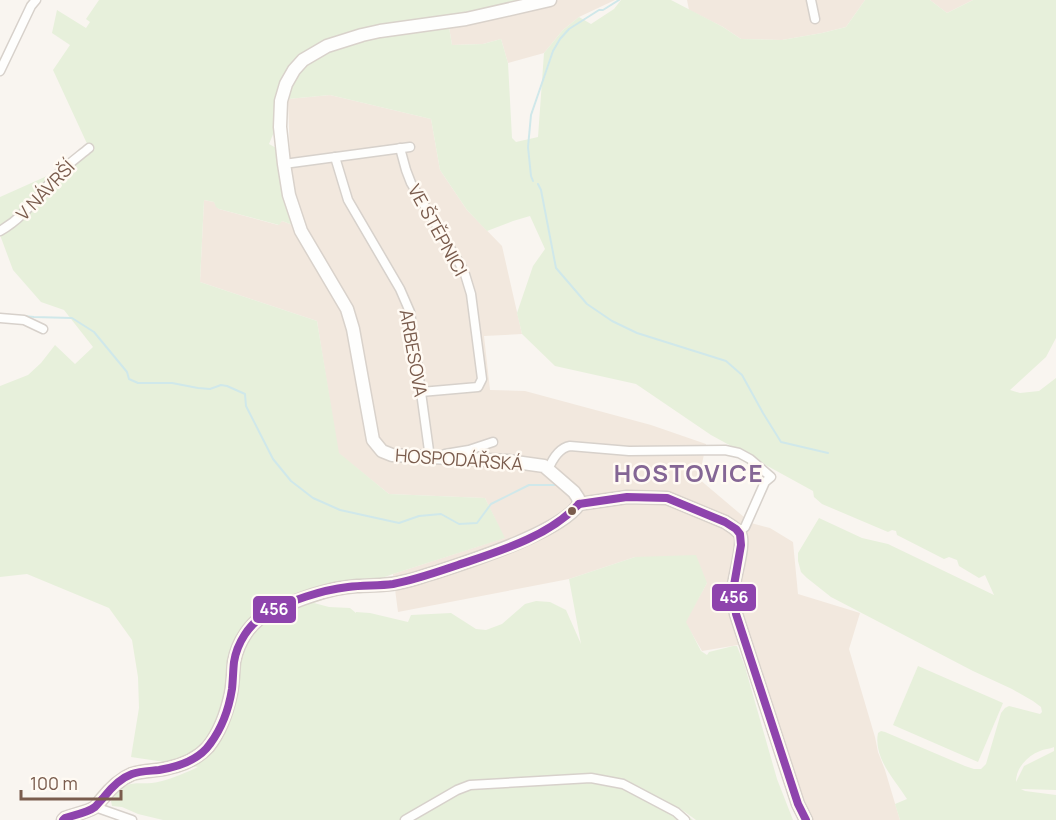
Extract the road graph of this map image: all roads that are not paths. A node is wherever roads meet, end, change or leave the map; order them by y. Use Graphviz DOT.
graph roads {
  1 [pos="36,0"];
  2 [pos="550,0"];
  3 [pos="811,0"];
  4 [pos="815,19"];
  5 [pos="0,71"];
  6 [pos="410,147"];
  7 [pos="89,148"];
  8 [pos="400,148"];
  9 [pos="336,157"];
  10 [pos="284,164"];
  11 [pos="0,231"];
  12 [pos="0,318"];
  13 [pos="43,329"];
  14 [pos="422,392"];
  15 [pos="493,442"];
  16 [pos="431,458"];
  17 [pos="548,470"];
  18 [pos="579,504"];
  19 [pos="738,532"];
  20 [pos="95,807"];
  21 [pos="63,820"];
  22 [pos="132,820"];
  23 [pos="405,820"];
  24 [pos="685,820"];
  25 [pos="806,820"];
  1 -- 5 [label="street"];
  2 -- 10 [label="street, HOSPODÁŘSKÁ"];
  3 -- 4 [label="street"];
  6 -- 8 [label="street"];
  7 -- 11 [label="street, V NÁVRŠÍ"];
  8 -- 9 [label="street"];
  8 -- 14 [label="street, VE ŠTĚPNICI"];
  9 -- 10 [label="street"];
  9 -- 14 [label="street, ARBESOVA"];
  10 -- 16 [label="street, HOSPODÁŘSKÁ"];
  12 -- 13 [label="street"];
  14 -- 16 [label="street, ARBESOVA"];
  15 -- 16 [label="street"];
  16 -- 17 [label="street, HOSPODÁŘSKÁ"];
  17 -- 18 [label="street, HOSPODÁŘSKÁ"];
  17 -- 19 [label="street"];
  18 -- 19 [label="street"];
  18 -- 20 [label="street"];
  19 -- 25 [label="street"];
  20 -- 21 [label="street"];
  20 -- 22 [label="street"];
  23 -- 24 [label="street"];
}
